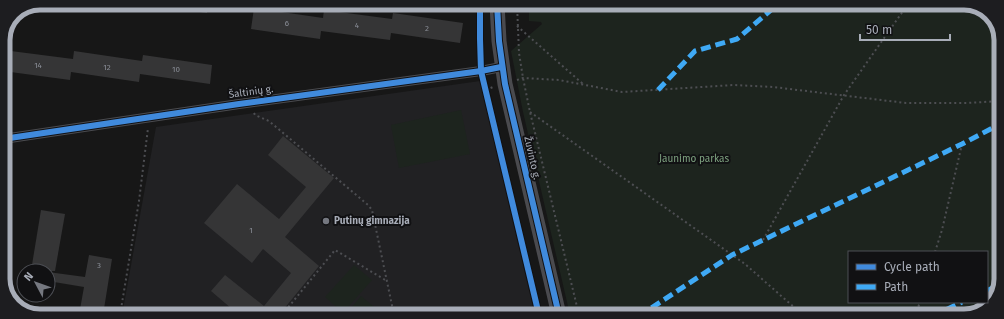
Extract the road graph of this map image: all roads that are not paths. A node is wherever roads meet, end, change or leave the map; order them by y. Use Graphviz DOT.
graph roads {
  1 [pos="497,10"];
  2 [pos="502,67"];
  3 [pos="10,138"];
  4 [pos="558,309"];
  1 -- 2 [label="street, Žuvinto g."];
  2 -- 3 [label="street, Šaltinių g."];
  2 -- 4 [label="street, Žuvinto g."];
}
